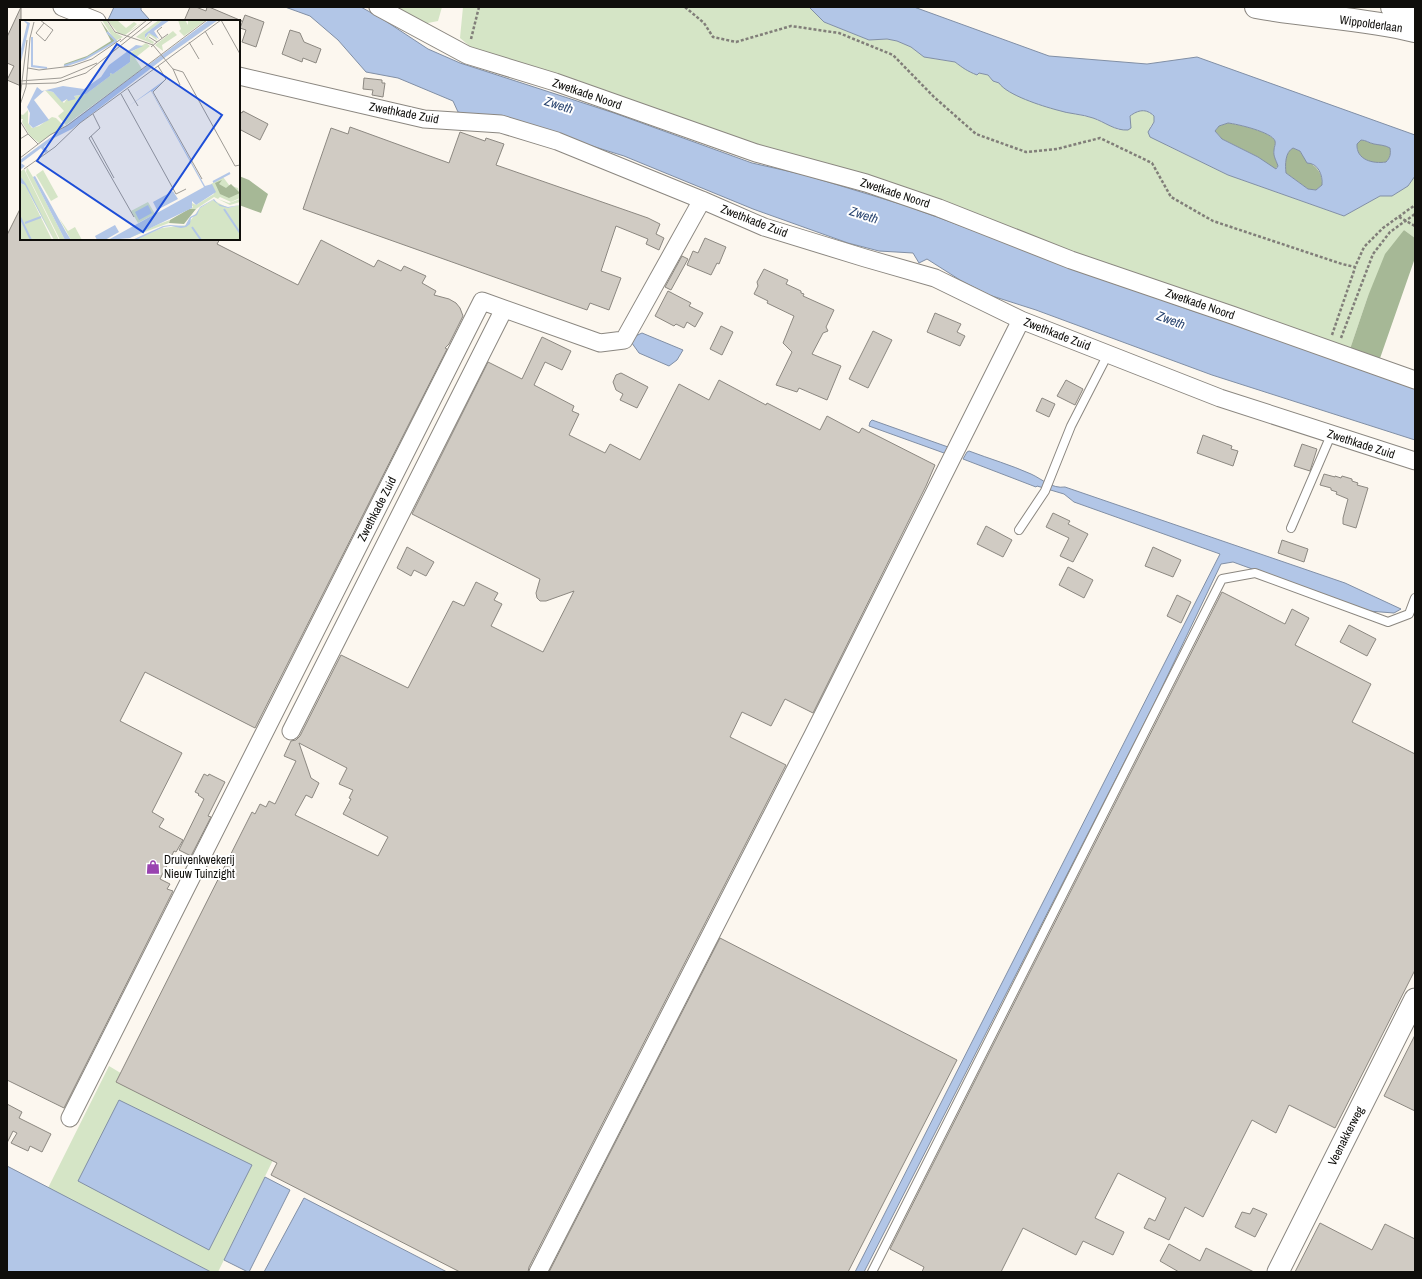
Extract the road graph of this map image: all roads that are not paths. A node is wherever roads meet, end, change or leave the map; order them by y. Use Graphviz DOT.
graph roads {
  1 [pos="62,7"];
  2 [pos="378,7"];
  3 [pos="1256,7"];
  4 [pos="1392,7"];
  5 [pos="1415,10"];
  6 [pos="94,20"];
  7 [pos="1415,31"];
  8 [pos="240,76"];
  9 [pos="702,200"];
  10 [pos="504,309"];
  11 [pos="1021,320"];
  12 [pos="1108,354"];
  13 [pos="1415,380"];
  14 [pos="1331,435"];
  15 [pos="1415,461"];
  16 [pos="1291,528"];
  17 [pos="1019,530"];
  18 [pos="1415,598"];
  19 [pos="290,731"];
  20 [pos="1415,999"];
  21 [pos="70,1118"];
  22 [pos="538,1272"];
  23 [pos="872,1272"];
  24 [pos="1278,1272"];
  1 -- 6 [label="street"];
  2 -- 13 [label="street, Zwetkade Noord"];
  3 -- 7 [label="main road, Wippolderlaan"];
  4 -- 5 [label="main road, Wippolderlaan"];
  8 -- 9 [label="street, Zwethkade Zuid"];
  9 -- 10 [label="street, Zwethkade Zuid"];
  9 -- 11 [label="street, Zwethkade Zuid"];
  10 -- 19 [label="street, Zwethkade Zuid"];
  10 -- 21 [label="street, Zwethkade Zuid"];
  11 -- 12 [label="street, Zwethkade Zuid"];
  11 -- 22 [label="street"];
  12 -- 14 [label="street, Zwethkade Zuid"];
  12 -- 17 [label="lane"];
  14 -- 15 [label="street, Zwethkade Zuid"];
  14 -- 16 [label="lane"];
  18 -- 23 [label="lane"];
  20 -- 24 [label="street, Veenakkerweg"];
}
